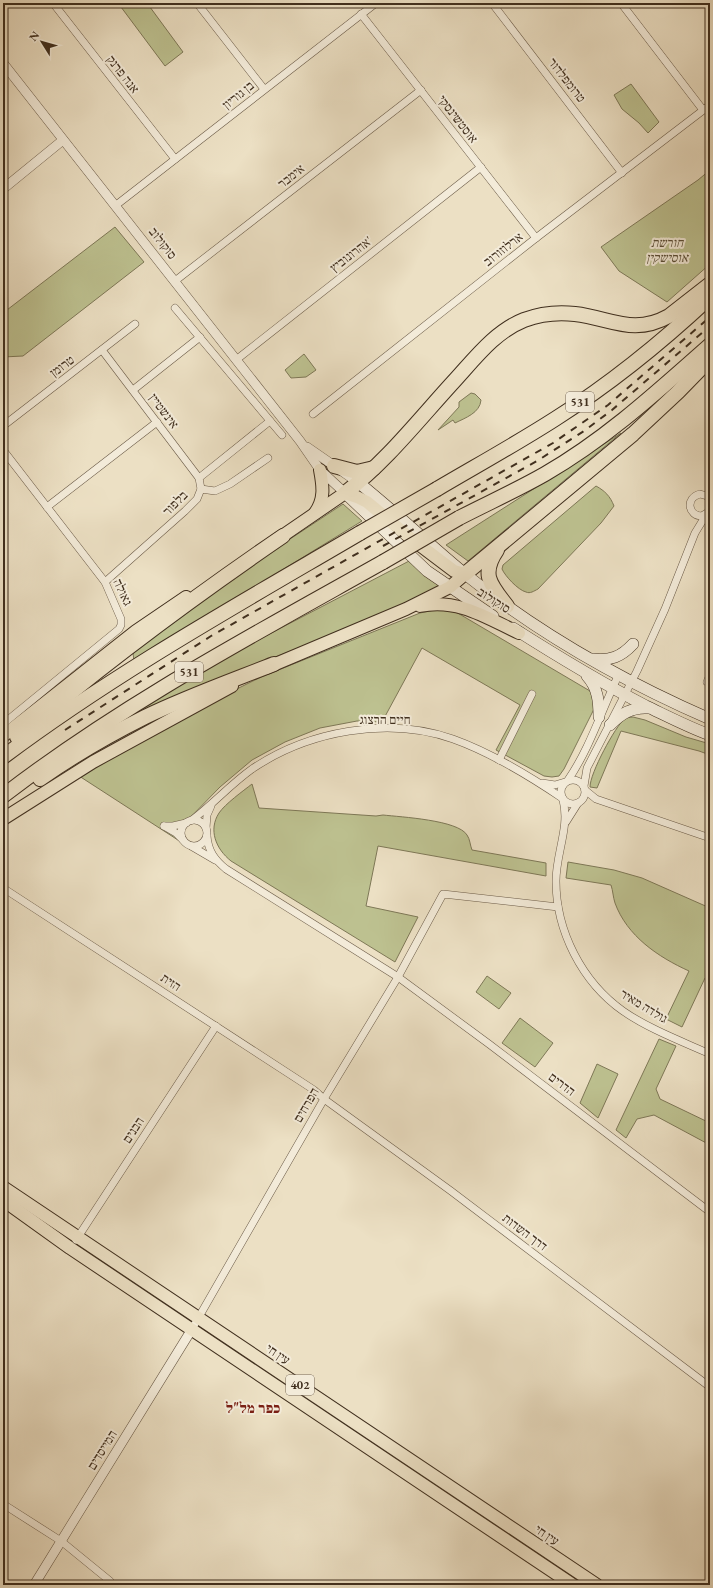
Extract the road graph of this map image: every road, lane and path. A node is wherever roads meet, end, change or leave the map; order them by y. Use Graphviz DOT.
graph roads {
  1 [pos="53,3"];
  2 [pos="197,3"];
  3 [pos="376,3"];
  4 [pos="492,3"];
  5 [pos="621,3"];
  6 [pos="362,14"];
  7 [pos="3,63"];
  8 [pos="264,89"];
  9 [pos="421,90"];
  10 [pos="710,105"];
  11 [pos="703,110"];
  12 [pos="63,140"];
  13 [pos="175,159"];
  14 [pos="480,167"];
  15 [pos="622,173"];
  16 [pos="3,189"];
  17 [pos="115,206"];
  18 [pos="536,238"];
  19 [pos="175,281"];
  20 [pos="710,284"];
  21 [pos="710,297"];
  22 [pos="175,308"];
  23 [pos="135,324"];
  24 [pos="200,337"];
  25 [pos="710,345"];
  26 [pos="102,350"];
  27 [pos="710,359"];
  28 [pos="236,360"];
  29 [pos="132,390"];
  30 [pos="312,414"];
  31 [pos="270,421"];
  32 [pos="157,422"];
  33 [pos="3,426"];
  34 [pos="282,435"];
  35 [pos="300,441"];
  36 [pos="3,450"];
  37 [pos="268,458"];
  38 [pos="334,466"];
  39 [pos="375,468"];
  40 [pos="320,470"];
  41 [pos="199,478"];
  42 [pos="359,483"];
  43 [pos="201,489"];
  44 [pos="344,493"];
  45 [pos="710,500"];
  46 [pos="47,506"];
  47 [pos="708,513"];
  48 [pos="312,516"];
  49 [pos="283,536"];
  50 [pos="505,540"];
  51 [pos="465,574"];
  52 [pos="106,582"];
  53 [pos="450,587"];
  54 [pos="507,606"];
  55 [pos="406,609"];
  56 [pos="520,633"];
  57 [pos="633,644"];
  58 [pos="590,659"];
  59 [pos="274,664"];
  60 [pos="585,674"];
  61 [pos="619,674"];
  62 [pos="632,681"];
  63 [pos="612,688"];
  64 [pos="532,694"];
  65 [pos="625,695"];
  66 [pos="651,708"];
  67 [pos="599,717"];
  68 [pos="710,719"];
  69 [pos="3,724"];
  70 [pos="610,725"];
  71 [pos="710,735"];
  72 [pos="3,736"];
  73 [pos="3,749"];
  74 [pos="3,757"];
  75 [pos="499,760"];
  76 [pos="567,781"];
  77 [pos="538,782"];
  78 [pos="584,788"];
  79 [pos="3,796"];
  80 [pos="563,799"];
  81 [pos="602,801"];
  82 [pos="579,802"];
  83 [pos="212,804"];
  84 [pos="3,807"];
  85 [pos="3,819"];
  86 [pos="189,822"];
  87 [pos="565,824"];
  88 [pos="206,828"];
  89 [pos="207,836"];
  90 [pos="710,838"];
  91 [pos="183,840"];
  92 [pos="192,846"];
  93 [pos="220,864"];
  94 [pos="3,888"];
  95 [pos="558,907"];
  96 [pos="398,977"];
  97 [pos="216,1026"];
  98 [pos="710,1054"];
  99 [pos="324,1099"];
  100 [pos="3,1187"];
  101 [pos="3,1200"];
  102 [pos="710,1212"];
  103 [pos="78,1238"];
  104 [pos="70,1248"];
  105 [pos="199,1317"];
  106 [pos="192,1329"];
  107 [pos="710,1387"];
  108 [pos="3,1504"];
  109 [pos="61,1541"];
  110 [pos="110,1581"];
  111 [pos="34,1585"];
  112 [pos="573,1585"];
  113 [pos="597,1585"];
  1 -- 13 [label="street, אנה פרנק"];
  2 -- 8 [label="street"];
  3 -- 6 [label="street, בן גוריון"];
  4 -- 15 [label="street, טרומפלדור"];
  5 -- 11 [label="street"];
  6 -- 8 [label="street, בן גוריון"];
  6 -- 9 [label="street, אוסטשינסקי"];
  7 -- 12 [label="street, סוקולוב"];
  8 -- 13 [label="street, בן גוריון"];
  9 -- 14 [label="street, אוסטשינסקי"];
  9 -- 19 [label="street, אימבר"];
  10 -- 11 [label="street, ארלוזורוב"];
  11 -- 15 [label="street, ארלוזורוב"];
  12 -- 16 [label="street"];
  12 -- 17 [label="street, סוקולוב"];
  13 -- 17 [label="street, בן גוריון"];
  14 -- 18 [label="street, אוסטשינסקי"];
  14 -- 28 [label="street, אהרונוביץ'"];
  15 -- 18 [label="street, ארלוזורוב"];
  17 -- 19 [label="street, סוקולוב"];
  18 -- 30 [label="street, ארלוזורוב"];
  19 -- 28 [label="street, סוקולוב"];
  20 -- 39 [label="highway"];
  21 -- 74 [label="highway, 531, bridge"];
  22 -- 24 [label="street"];
  23 -- 26 [label="street, טרומן"];
  24 -- 29 [label="street"];
  24 -- 31 [label="street"];
  25 -- 79 [label="highway, 531, bridge"];
  26 -- 29 [label="street, אינשטיין"];
  26 -- 33 [label="street, טרומן"];
  27 -- 50 [label="highway"];
  28 -- 35 [label="street, סוקולוב"];
  29 -- 32 [label="street, אינשטיין"];
  31 -- 34 [label="street"];
  31 -- 41 [label="street"];
  32 -- 41 [label="street, אינשטיין"];
  32 -- 46 [label="street"];
  35 -- 38 [label="street, סוקולוב"];
  35 -- 40 [label="street, סוקולוב"];
  36 -- 46 [label="street, גאולה"];
  37 -- 43 [label="street, בלפור"];
  38 -- 39 [label="highway"];
  38 -- 42 [label="street, סוקולוב"];
  39 -- 42 [label="highway"];
  40 -- 44 [label="street, סוקולוב"];
  40 -- 48 [label="main road"];
  41 -- 43 [label="street, אינשטיין"];
  42 -- 44 [label="highway"];
  42 -- 51 [label="main road, סוקולוב"];
  43 -- 52 [label="street, בלפור"];
  44 -- 48 [label="main road"];
  44 -- 51 [label="main road"];
  44 -- 53 [label="main road, סוקולוב"];
  45 -- 47 [label="street"];
  46 -- 52 [label="street, גאולה"];
  47 -- 62 [label="street"];
  48 -- 49 [label="main road"];
  49 -- 72 [label="main road"];
  49 -- 73 [label="highway"];
  50 -- 51 [label="highway"];
  50 -- 54 [label="highway"];
  51 -- 53 [label="main road"];
  51 -- 54 [label="main road, סוקולוב"];
  52 -- 69 [label="street, גאולה"];
  53 -- 55 [label="main road"];
  53 -- 56 [label="main road, סוקולוב"];
  54 -- 58 [label="main road, סוקולוב"];
  55 -- 56 [label="main road"];
  55 -- 59 [label="main road"];
  56 -- 60 [label="main road, סוקולוב"];
  57 -- 58 [label="main road"];
  58 -- 61 [label="main road, סוקולוב"];
  59 -- 84 [label="highway"];
  59 -- 85 [label="main road"];
  60 -- 63 [label="main road, סוקולוב"];
  60 -- 67 [label="main road"];
  61 -- 62 [label="main road, סוקולוב"];
  61 -- 63 [label="street"];
  62 -- 65 [label="street"];
  62 -- 68 [label="main road, סוקולוב"];
  63 -- 65 [label="main road, סוקולוב"];
  63 -- 67 [label="street"];
  64 -- 75 [label="street"];
  65 -- 66 [label="main road, סוקולוב"];
  65 -- 70 [label="street"];
  66 -- 70 [label="main road"];
  66 -- 71 [label="main road, סוקולוב"];
  67 -- 76 [label="street"];
  70 -- 78 [label="street"];
  75 -- 77 [label="street, חיים הרצוג"];
  75 -- 83 [label="street, חיים הרצוג"];
  76 -- 77 [label="street"];
  76 -- 78 [label="street"];
  76 -- 80 [label="street"];
  77 -- 80 [label="street, חיים הרצוג"];
  78 -- 81 [label="street"];
  78 -- 82 [label="street"];
  80 -- 82 [label="street"];
  80 -- 87 [label="street, גולדה מאיר"];
  81 -- 82 [label="street"];
  81 -- 90 [label="street"];
  82 -- 87 [label="street, גולדה מאיר"];
  83 -- 86 [label="street, חיים הרצוג"];
  83 -- 88 [label="street"];
  86 -- 88 [label="street"];
  86 -- 91 [label="street"];
  86 -- 91 [label="street"];
  87 -- 95 [label="street, גולדה מאיר"];
  88 -- 89 [label="street"];
  89 -- 92 [label="street"];
  89 -- 93 [label="street"];
  91 -- 92 [label="street"];
  92 -- 93 [label="street"];
  93 -- 96 [label="street"];
  94 -- 97 [label="street, הזית"];
  95 -- 96 [label="street, הפרחים"];
  95 -- 98 [label="street, גולדה מאיר"];
  96 -- 99 [label="street, הפרחים"];
  96 -- 102 [label="street, הדרים"];
  97 -- 99 [label="street, הזית"];
  97 -- 103 [label="street, הבנים"];
  99 -- 105 [label="street, הפרחים"];
  99 -- 107 [label="street, דרך השדות"];
  100 -- 103 [label="main road, עין חי / 402"];
  101 -- 104 [label="main road, עין חי / 402"];
  103 -- 104 [label="street, הבנים"];
  103 -- 105 [label="main road, עין חי / 402"];
  104 -- 106 [label="main road, עין חי / 402"];
  105 -- 106 [label="street, הפרחים"];
  105 -- 113 [label="main road, עין חי / 402"];
  106 -- 109 [label="street, המייסדים"];
  106 -- 112 [label="main road, עין חי / 402"];
  108 -- 109 [label="street"];
  109 -- 110 [label="street"];
  109 -- 111 [label="street, המייסדים"];
}
